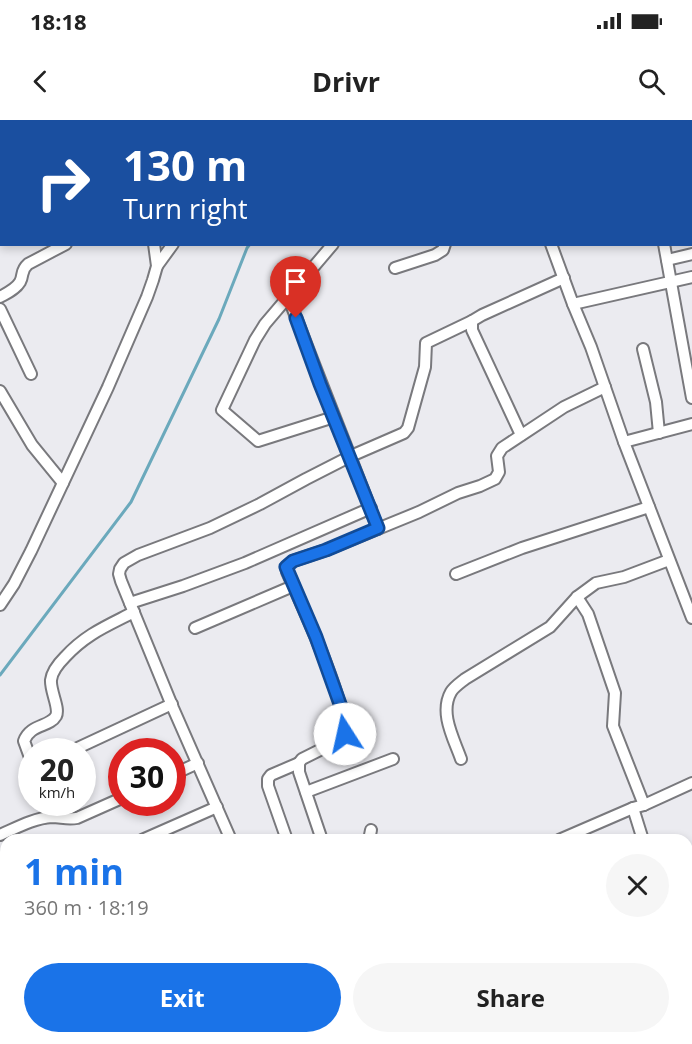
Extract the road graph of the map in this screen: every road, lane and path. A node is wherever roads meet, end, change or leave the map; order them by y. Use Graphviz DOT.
graph roads {
  1 [pos="62,246"];
  2 [pos="154,246"];
  3 [pos="172,246"];
  4 [pos="331,246"];
  5 [pos="444,246"];
  6 [pos="552,246"];
  7 [pos="664,246"];
  8 [pos="692,254"];
  9 [pos="668,260"];
  10 [pos="157,266"];
  11 [pos="394,268"];
  12 [pos="692,277"];
  13 [pos="564,278"];
  14 [pos="672,281"];
  15 [pos="288,296"];
  16 [pos="0,297"];
  17 [pos="573,304"];
  18 [pos="0,309"];
  19 [pos="472,321"];
  20 [pos="643,349"];
  21 [pos="32,374"];
  22 [pos="605,387"];
  23 [pos="0,391"];
  24 [pos="692,398"];
  25 [pos="334,417"];
  26 [pos="692,424"];
  27 [pos="658,433"];
  28 [pos="521,435"];
  29 [pos="624,442"];
  30 [pos="351,456"];
  31 [pos="63,483"];
  32 [pos="649,507"];
  33 [pos="370,508"];
  34 [pos="378,528"];
  35 [pos="669,560"];
  36 [pos="456,574"];
  37 [pos="293,586"];
  38 [pos="577,597"];
  39 [pos="0,605"];
  40 [pos="132,607"];
  41 [pos="692,618"];
  42 [pos="195,628"];
  43 [pos="172,704"];
  44 [pos="25,738"];
  45 [pos="96,739"];
  46 [pos="393,759"];
  47 [pos="461,759"];
  48 [pos="198,763"];
  49 [pos="299,763"];
  50 [pos="186,769"];
  51 [pos="692,783"];
  52 [pos="306,792"];
  53 [pos="108,804"];
  54 [pos="638,806"];
  55 [pos="217,807"];
  56 [pos="54,817"];
  57 [pos="2,834"];
  58 [pos="156,834"];
  59 [pos="228,834"];
  60 [pos="285,834"];
  61 [pos="320,834"];
  62 [pos="573,834"];
  63 [pos="642,834"];
  1 -- 16 [label="street"];
  2 -- 10 [label="street"];
  3 -- 10 [label="street"];
  4 -- 15 [label="street"];
  5 -- 11 [label="street"];
  6 -- 13 [label="street"];
  7 -- 9 [label="street"];
  8 -- 9 [label="street"];
  9 -- 14 [label="street"];
  10 -- 31 [label="street"];
  12 -- 14 [label="street"];
  13 -- 17 [label="street"];
  13 -- 19 [label="street"];
  14 -- 17 [label="street"];
  14 -- 24 [label="street"];
  15 -- 25 [label="street"];
  15 -- 25 [label="street"];
  17 -- 22 [label="street"];
  18 -- 21 [label="street"];
  19 -- 28 [label="street"];
  19 -- 30 [label="street"];
  20 -- 27 [label="street"];
  22 -- 28 [label="street"];
  22 -- 29 [label="street"];
  23 -- 31 [label="street"];
  25 -- 30 [label="street"];
  26 -- 27 [label="street"];
  27 -- 29 [label="street"];
  28 -- 34 [label="street"];
  29 -- 32 [label="street"];
  30 -- 33 [label="street"];
  30 -- 40 [label="street"];
  31 -- 39 [label="street"];
  32 -- 35 [label="street"];
  32 -- 36 [label="street"];
  33 -- 34 [label="street"];
  33 -- 40 [label="street"];
  34 -- 37 [label="street"];
  35 -- 38 [label="street"];
  35 -- 41 [label="street"];
  37 -- 42 [label="street"];
  37 -- 49 [label="street"];
  38 -- 47 [label="street"];
  38 -- 54 [label="street"];
  40 -- 43 [label="street"];
  40 -- 44 [label="street"];
  43 -- 45 [label="street"];
  43 -- 48 [label="street"];
  46 -- 52 [label="street"];
  48 -- 50 [label="street"];
  48 -- 55 [label="street"];
  49 -- 52 [label="street"];
  49 -- 60 [label="street"];
  51 -- 54 [label="street"];
  52 -- 61 [label="street"];
  53 -- 56 [label="street"];
  54 -- 62 [label="street"];
  54 -- 63 [label="street"];
  55 -- 58 [label="street"];
  55 -- 59 [label="street"];
  56 -- 57 [label="street"];
}
